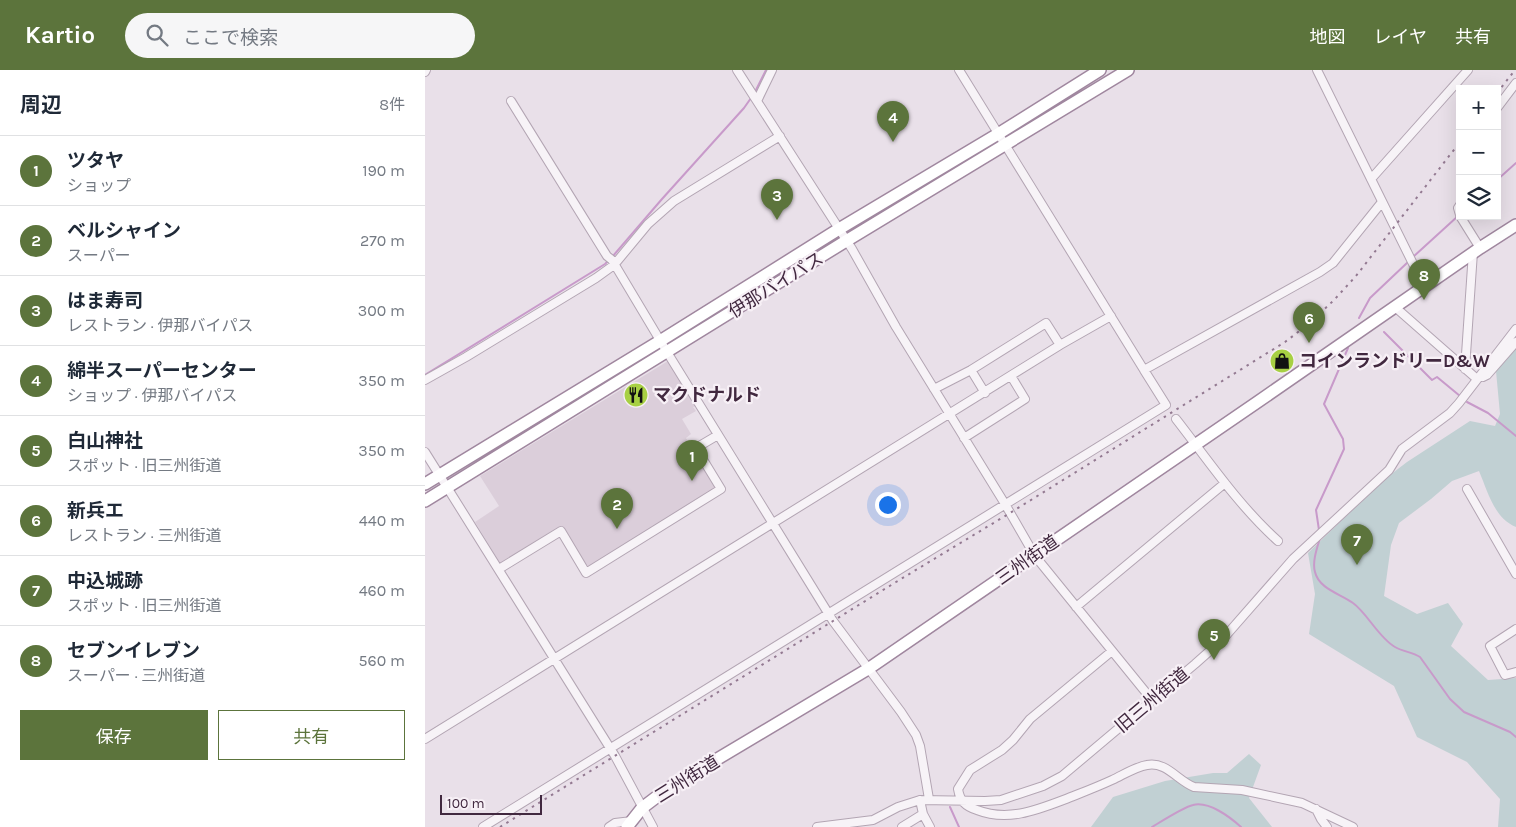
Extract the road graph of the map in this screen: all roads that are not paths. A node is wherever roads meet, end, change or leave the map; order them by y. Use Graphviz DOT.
graph roads {
  1 [pos="737,70"];
  2 [pos="772,70"];
  3 [pos="959,70"];
  4 [pos="1100,70"];
  5 [pos="1128,70"];
  6 [pos="1328,70"];
  7 [pos="1468,70"];
  8 [pos="1318,72"];
  9 [pos="1516,83"];
  10 [pos="756,100"];
  11 [pos="511,101"];
  12 [pos="1501,103"];
  13 [pos="998,134"];
  14 [pos="780,136"];
  15 [pos="1006,145"];
  16 [pos="1371,179"];
  17 [pos="1382,202"];
  18 [pos="1463,220"];
  19 [pos="1516,225"];
  20 [pos="839,229"];
  21 [pos="846,241"];
  22 [pos="1476,250"];
  23 [pos="611,260"];
  24 [pos="1424,286"];
  25 [pos="1395,307"];
  26 [pos="1111,316"];
  27 [pos="1516,330"];
  28 [pos="660,341"];
  29 [pos="1516,342"];
  30 [pos="1060,345"];
  31 [pos="667,352"];
  32 [pos="1465,369"];
  33 [pos="971,370"];
  34 [pos="1144,370"];
  35 [pos="1011,376"];
  36 [pos="425,380"];
  37 [pos="1477,380"];
  38 [pos="934,390"];
  39 [pos="985,393"];
  40 [pos="950,415"];
  41 [pos="1176,419"];
  42 [pos="718,435"];
  43 [pos="964,438"];
  44 [pos="1195,444"];
  45 [pos="425,452"];
  46 [pos="439,475"];
  47 [pos="1225,483"];
  48 [pos="425,484"];
  49 [pos="447,487"];
  50 [pos="1467,489"];
  51 [pos="425,501"];
  52 [pos="1005,504"];
  53 [pos="773,524"];
  54 [pos="1277,541"];
  55 [pos="1035,556"];
  56 [pos="499,569"];
  57 [pos="1516,574"];
  58 [pos="1076,607"];
  59 [pos="829,613"];
  60 [pos="1516,629"];
  61 [pos="1112,651"];
  62 [pos="553,660"];
  63 [pos="868,669"];
  64 [pos="1516,672"];
  65 [pos="1152,700"];
  66 [pos="425,738"];
  67 [pos="610,748"];
  68 [pos="929,799"];
  69 [pos="960,799"];
  70 [pos="920,800"];
  71 [pos="643,808"];
  72 [pos="1316,809"];
  73 [pos="923,814"];
  74 [pos="629,824"];
  75 [pos="483,827"];
  76 [pos="609,827"];
  77 [pos="653,827"];
  78 [pos="817,827"];
  79 [pos="902,827"];
  80 [pos="931,827"];
  81 [pos="1327,827"];
  82 [pos="1353,827"];
  1 -- 10 [label="street"];
  2 -- 10 [label="street"];
  3 -- 13 [label="street"];
  4 -- 13 [label="highway, 伊那バイパス"];
  5 -- 15 [label="highway, 伊那バイパス"];
  6 -- 8 [label="street"];
  7 -- 16 [label="street"];
  8 -- 16 [label="street"];
  9 -- 12 [label="street"];
  10 -- 14 [label="street"];
  11 -- 23 [label="street"];
  13 -- 15 [label="street"];
  13 -- 20 [label="highway, 伊那バイパス"];
  14 -- 20 [label="street"];
  14 -- 23 [label="street"];
  15 -- 21 [label="highway, 伊那バイパス"];
  15 -- 26 [label="street"];
  16 -- 17 [label="street"];
  17 -- 24 [label="street"];
  17 -- 34 [label="street"];
  18 -- 22 [label="street"];
  19 -- 22 [label="highway, 三州街道"];
  20 -- 21 [label="street"];
  20 -- 28 [label="highway, 伊那バイパス"];
  21 -- 31 [label="highway, 伊那バイパス"];
  21 -- 38 [label="street"];
  22 -- 24 [label="highway, 三州街道"];
  22 -- 32 [label="street"];
  23 -- 28 [label="street"];
  23 -- 36 [label="street"];
  24 -- 25 [label="highway, 三州街道"];
  25 -- 32 [label="street"];
  25 -- 44 [label="highway, 三州街道"];
  26 -- 30 [label="street"];
  26 -- 34 [label="street"];
  27 -- 37 [label="street, 旧三州街道"];
  28 -- 31 [label="street"];
  28 -- 46 [label="highway, 伊那バイパス"];
  29 -- 37 [label="street"];
  30 -- 33 [label="street"];
  30 -- 35 [label="street"];
  31 -- 42 [label="street"];
  31 -- 49 [label="highway, 伊那バイパス"];
  32 -- 37 [label="street"];
  33 -- 38 [label="street"];
  33 -- 39 [label="street"];
  34 -- 52 [label="street"];
  35 -- 39 [label="street"];
  35 -- 43 [label="street"];
  37 -- 65 [label="street, 旧三州街道"];
  38 -- 40 [label="street"];
  39 -- 40 [label="street"];
  40 -- 43 [label="street"];
  40 -- 53 [label="street"];
  41 -- 44 [label="street"];
  42 -- 53 [label="street"];
  42 -- 56 [label="street"];
  43 -- 52 [label="street"];
  44 -- 47 [label="street"];
  44 -- 55 [label="highway, 三州街道"];
  45 -- 46 [label="street"];
  46 -- 48 [label="highway, 伊那バイパス"];
  46 -- 49 [label="street"];
  47 -- 54 [label="street"];
  47 -- 58 [label="street"];
  49 -- 51 [label="highway, 伊那バイパス"];
  49 -- 56 [label="street"];
  50 -- 57 [label="street"];
  52 -- 55 [label="street"];
  52 -- 59 [label="street"];
  53 -- 59 [label="street"];
  53 -- 62 [label="street"];
  55 -- 58 [label="street"];
  55 -- 63 [label="highway, 三州街道"];
  56 -- 62 [label="street"];
  58 -- 61 [label="street"];
  59 -- 63 [label="street"];
  59 -- 67 [label="street"];
  60 -- 64 [label="street"];
  61 -- 65 [label="street"];
  61 -- 69 [label="street"];
  62 -- 66 [label="street"];
  62 -- 67 [label="street"];
  63 -- 68 [label="street"];
  63 -- 71 [label="highway, 三州街道"];
  65 -- 69 [label="street, 旧三州街道"];
  67 -- 71 [label="street"];
  67 -- 75 [label="street"];
  68 -- 69 [label="street, 旧三州街道"];
  68 -- 70 [label="street, 旧三州街道"];
  69 -- 72 [label="street"];
  70 -- 73 [label="street"];
  70 -- 78 [label="street, 旧三州街道"];
  71 -- 74 [label="highway, 三州街道"];
  71 -- 77 [label="street"];
  72 -- 81 [label="street"];
  72 -- 82 [label="street"];
  73 -- 79 [label="street"];
  73 -- 80 [label="street"];
  74 -- 76 [label="street"];
}
